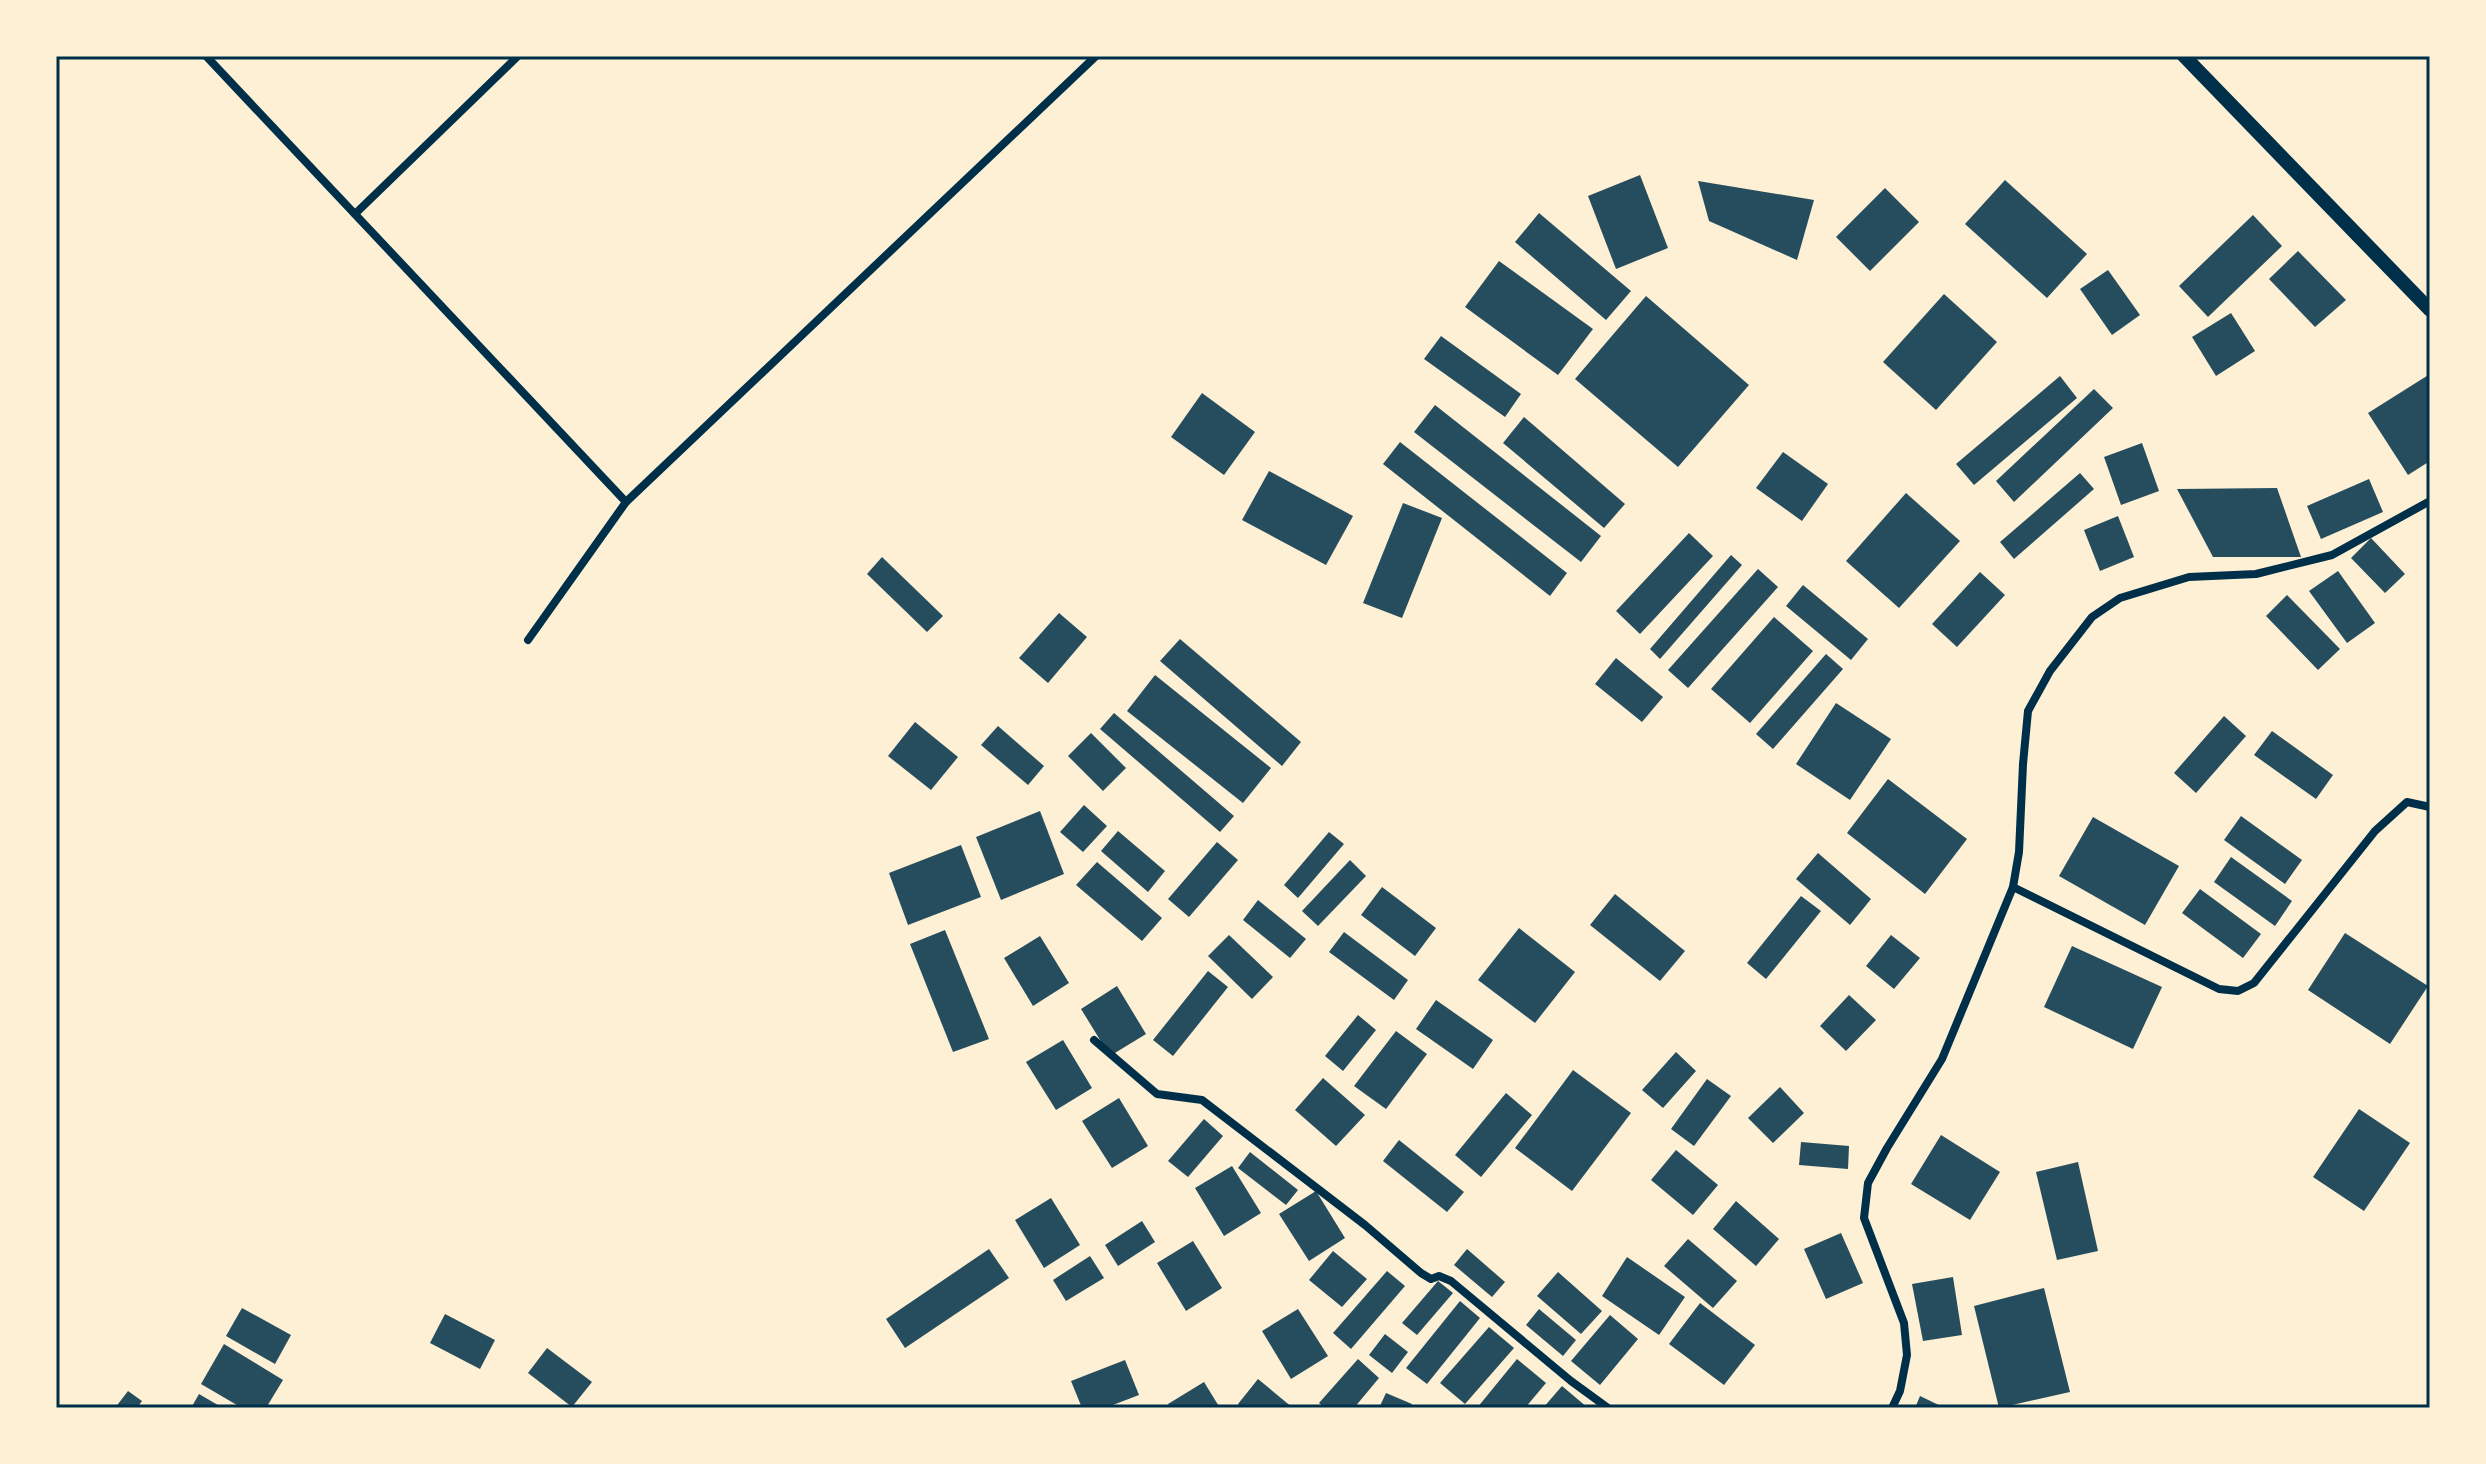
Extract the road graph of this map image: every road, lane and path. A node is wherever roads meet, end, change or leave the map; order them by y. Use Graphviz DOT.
graph roads {
  1 [pos="206,56"];
  2 [pos="518,56"];
  3 [pos="1096,56"];
  4 [pos="2184,56"];
  5 [pos="355,214"];
  6 [pos="2430,310"];
  7 [pos="2430,501"];
  8 [pos="626,502"];
  9 [pos="528,640"];
  10 [pos="2430,807"];
  11 [pos="2013,887"];
  12 [pos="1094,1040"];
  13 [pos="1608,1408"];
  14 [pos="1892,1408"];
  1 -- 5 [label="street"];
  2 -- 5 [label="street"];
  3 -- 8 [label="street"];
  4 -- 6 [label="street"];
  5 -- 8 [label="street"];
  7 -- 11 [label="street"];
  8 -- 9 [label="street"];
  10 -- 11 [label="street"];
  11 -- 14 [label="street"];
  12 -- 13 [label="street"];
}
